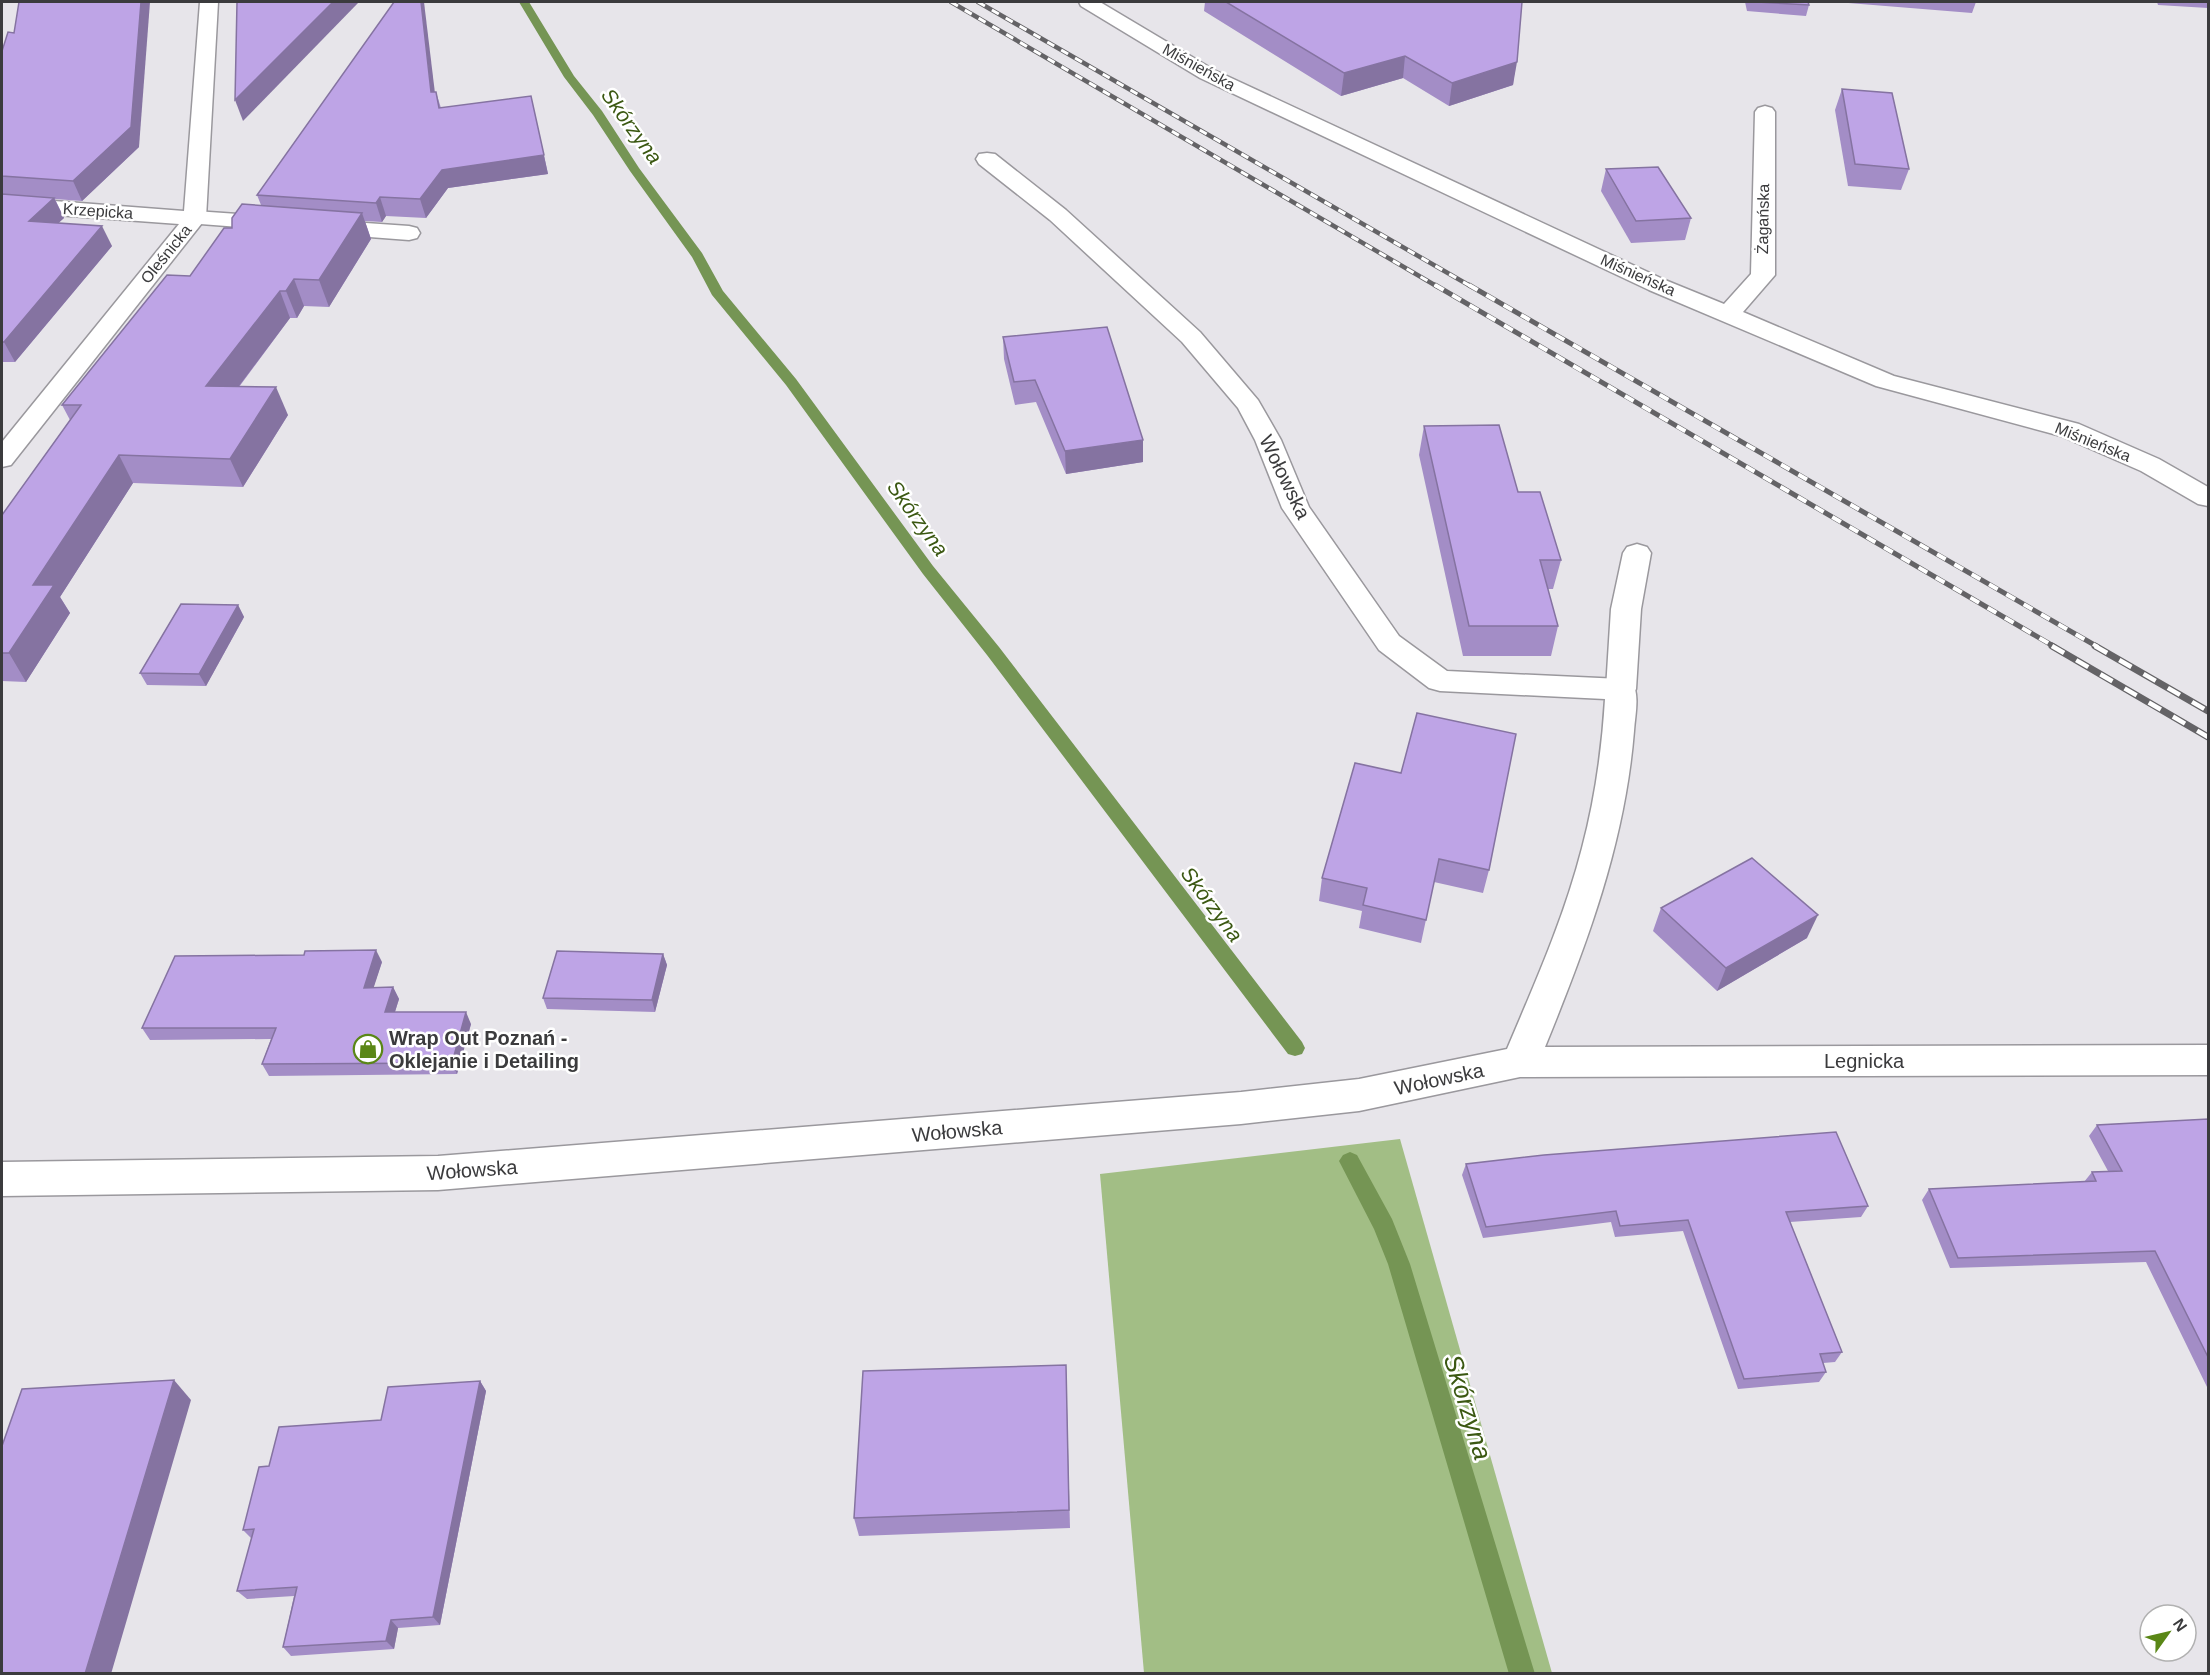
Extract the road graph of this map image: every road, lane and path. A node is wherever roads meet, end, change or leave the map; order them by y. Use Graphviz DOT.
graph roads {
  1 [pos="209,2"];
  2 [pos="1088,2"];
  3 [pos="1765,112"];
  4 [pos="987,159"];
  5 [pos="2,204"];
  6 [pos="195,218"];
  7 [pos="408,232"];
  8 [pos="1728,314"];
  9 [pos="2,459"];
  10 [pos="2208,498"];
  11 [pos="1637,553"];
  12 [pos="1621,689"];
  13 [pos="2208,1060"];
  14 [pos="1520,1062"];
  15 [pos="2,1179"];
  1 -- 6 [label="street, Oleśnicka"];
  2 -- 8 [label="street, Miśnieńska"];
  3 -- 8 [label="street, Żagańska"];
  4 -- 12 [label="street, Wołowska"];
  5 -- 6 [label="street, Krzepicka"];
  6 -- 7 [label="street, Krzepicka"];
  6 -- 9 [label="street, Oleśnicka"];
  8 -- 10 [label="street, Miśnieńska"];
  11 -- 12 [label="street"];
  12 -- 14 [label="street"];
  13 -- 14 [label="street, Legnicka"];
  14 -- 15 [label="street, Wołowska"];
}
